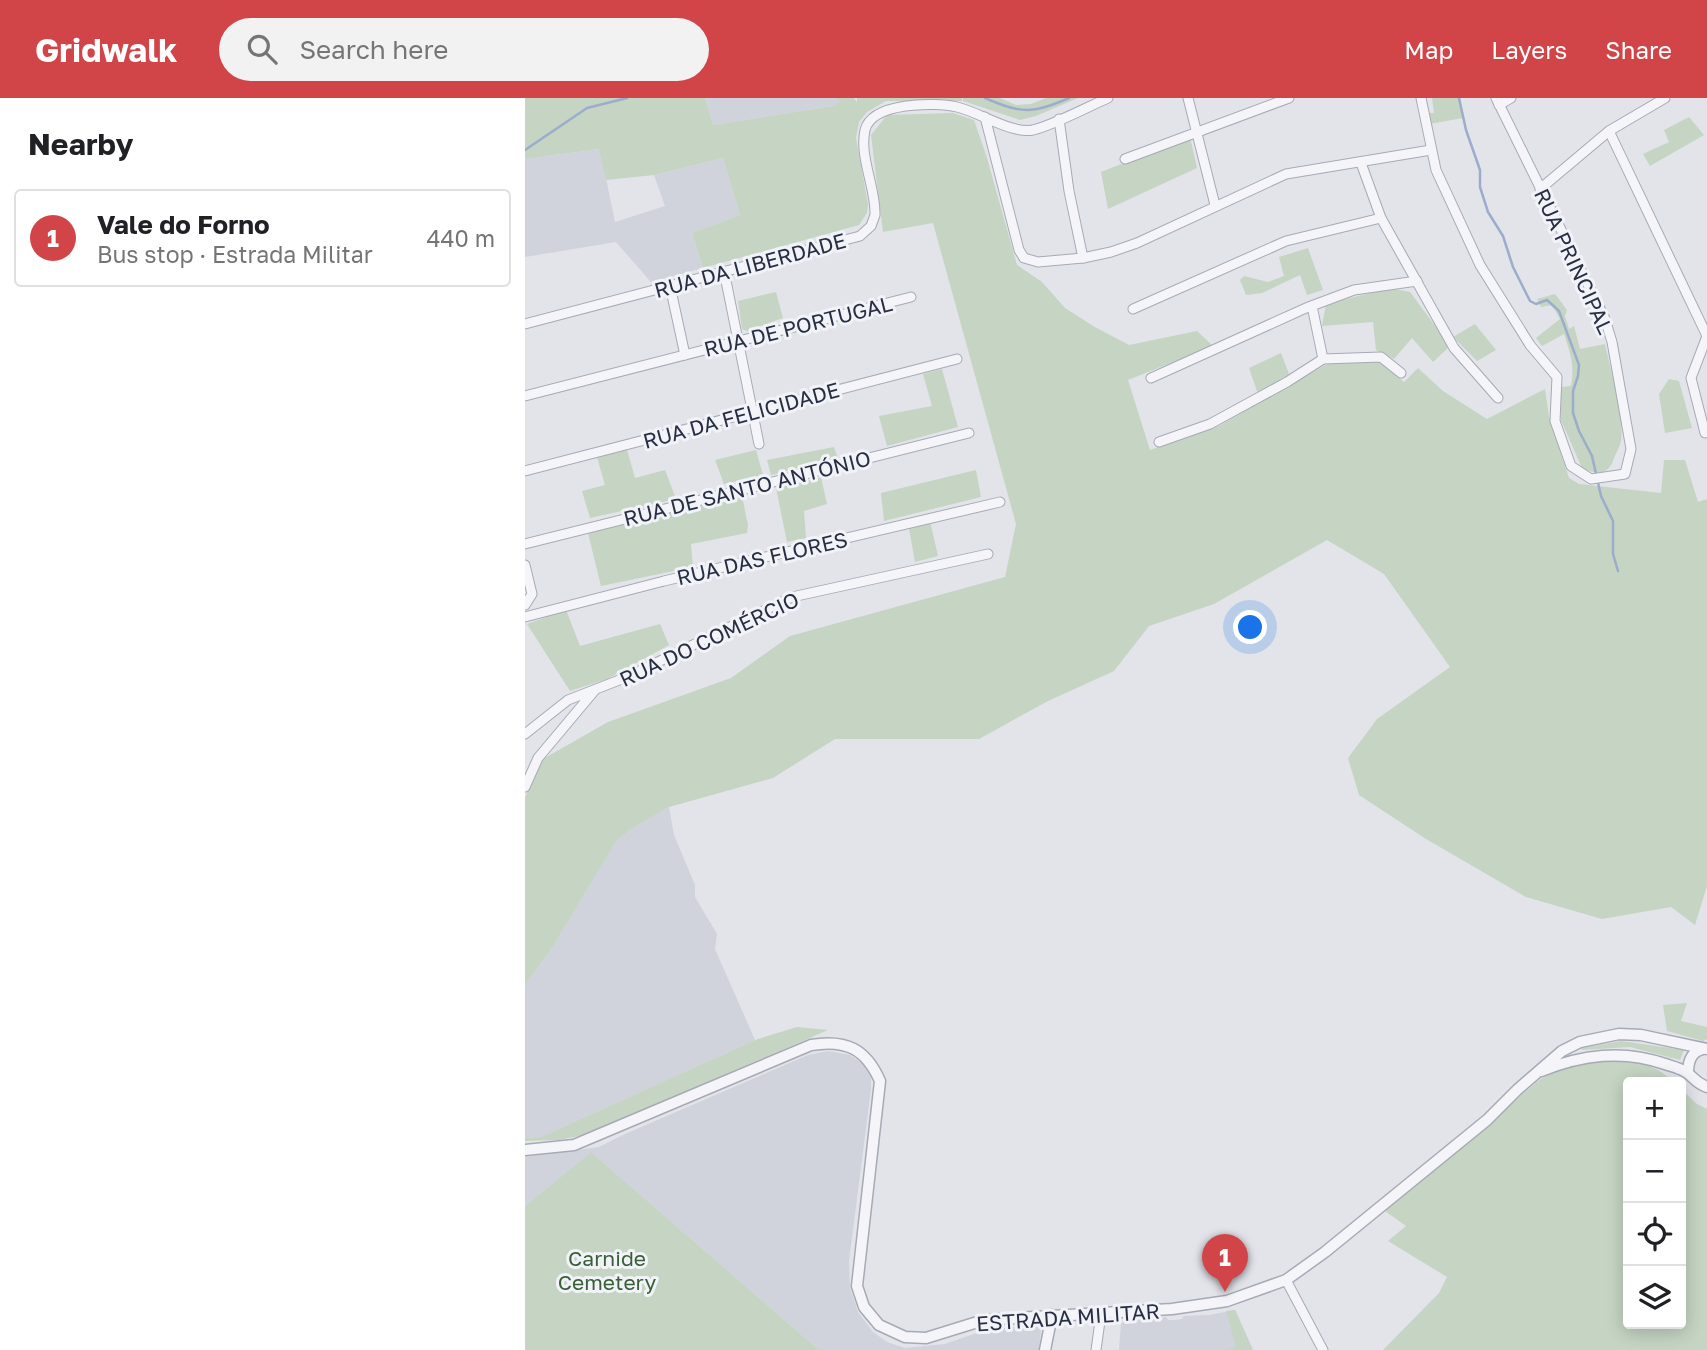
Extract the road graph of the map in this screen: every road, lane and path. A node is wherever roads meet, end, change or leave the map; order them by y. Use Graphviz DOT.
graph roads {
  1 [pos="1108,98"];
  2 [pos="1188,98"];
  3 [pos="1289,98"];
  4 [pos="1421,98"];
  5 [pos="1511,98"];
  6 [pos="1665,98"];
  7 [pos="1498,102"];
  8 [pos="985,117"];
  9 [pos="1059,119"];
  10 [pos="1609,131"];
  11 [pos="1196,132"];
  12 [pos="1431,150"];
  13 [pos="1125,159"];
  14 [pos="1361,163"];
  15 [pos="1540,189"];
  16 [pos="1215,205"];
  17 [pos="1381,218"];
  18 [pos="1083,258"];
  19 [pos="724,271"];
  20 [pos="1417,281"];
  21 [pos="670,286"];
  22 [pos="911,297"];
  23 [pos="1312,306"];
  24 [pos="1133,309"];
  25 [pos="525,324"];
  26 [pos="1707,336"];
  27 [pos="739,341"];
  28 [pos="685,355"];
  29 [pos="957,359"];
  30 [pos="1323,359"];
  31 [pos="1401,373"];
  32 [pos="1151,378"];
  33 [pos="525,396"];
  34 [pos="1498,398"];
  35 [pos="753,412"];
  36 [pos="969,433"];
  37 [pos="1705,433"];
  38 [pos="1159,442"];
  39 [pos="759,444"];
  40 [pos="525,471"];
  41 [pos="1000,502"];
  42 [pos="525,544"];
  43 [pos="988,554"];
  44 [pos="525,565"];
  45 [pos="525,605"];
  46 [pos="525,617"];
  47 [pos="595,690"];
  48 [pos="525,734"];
  49 [pos="525,787"];
  50 [pos="1705,1049"];
  51 [pos="1689,1073"];
  52 [pos="1535,1074"];
  53 [pos="1707,1087"];
  54 [pos="525,1150"];
  55 [pos="1286,1280"];
  56 [pos="1101,1314"];
  57 [pos="1052,1315"];
  58 [pos="1045,1350"];
  59 [pos="1096,1350"];
  60 [pos="1323,1350"];
  1 -- 9 [label="street"];
  2 -- 11 [label="street"];
  3 -- 11 [label="street"];
  4 -- 12 [label="street"];
  5 -- 7 [label="street"];
  6 -- 10 [label="street"];
  7 -- 15 [label="street, RUA PRINCIPAL"];
  8 -- 9 [label="street"];
  8 -- 18 [label="street"];
  8 -- 19 [label="street, RUA DA LIBERDADE"];
  9 -- 18 [label="street"];
  10 -- 15 [label="street"];
  10 -- 26 [label="street"];
  11 -- 13 [label="street"];
  11 -- 16 [label="street"];
  12 -- 14 [label="street"];
  12 -- 15 [label="street, RUA PRINCIPAL"];
  14 -- 16 [label="street"];
  14 -- 17 [label="street"];
  16 -- 18 [label="street"];
  17 -- 20 [label="street"];
  17 -- 24 [label="street"];
  19 -- 21 [label="street, RUA DA LIBERDADE"];
  19 -- 27 [label="street"];
  20 -- 23 [label="street"];
  20 -- 34 [label="street"];
  21 -- 25 [label="street, RUA DA LIBERDADE"];
  21 -- 28 [label="street, RUA DE PORTUGAL"];
  22 -- 27 [label="street, RUA DE PORTUGAL"];
  23 -- 30 [label="street"];
  23 -- 32 [label="street"];
  26 -- 37 [label="street"];
  27 -- 28 [label="street, RUA DE PORTUGAL"];
  27 -- 35 [label="street"];
  28 -- 33 [label="street, RUA DE PORTUGAL"];
  29 -- 35 [label="street, RUA DA FELICIDADE"];
  30 -- 31 [label="street"];
  30 -- 38 [label="street"];
  35 -- 39 [label="street"];
  35 -- 40 [label="street, RUA DA FELICIDADE"];
  36 -- 42 [label="street, RUA DE SANTO ANTÓNIO"];
  41 -- 46 [label="street, RUA DAS FLORES"];
  43 -- 47 [label="street, RUA DO COMÉRCIO"];
  44 -- 45 [label="street"];
  47 -- 48 [label="street, RUA DO COMÉRCIO"];
  47 -- 49 [label="street"];
  50 -- 51 [label="street, ESTRADA MILITAR"];
  50 -- 52 [label="street, ESTRADA MILITAR"];
  51 -- 52 [label="street, ESTRADA MILITAR"];
  51 -- 53 [label="street, ESTRADA MILITAR"];
  52 -- 55 [label="street, ESTRADA MILITAR"];
  54 -- 57 [label="street, ESTRADA MILITAR"];
  55 -- 56 [label="street, ESTRADA MILITAR"];
  55 -- 60 [label="street"];
  56 -- 57 [label="street, ESTRADA MILITAR"];
  56 -- 59 [label="street"];
  57 -- 58 [label="street"];
}
